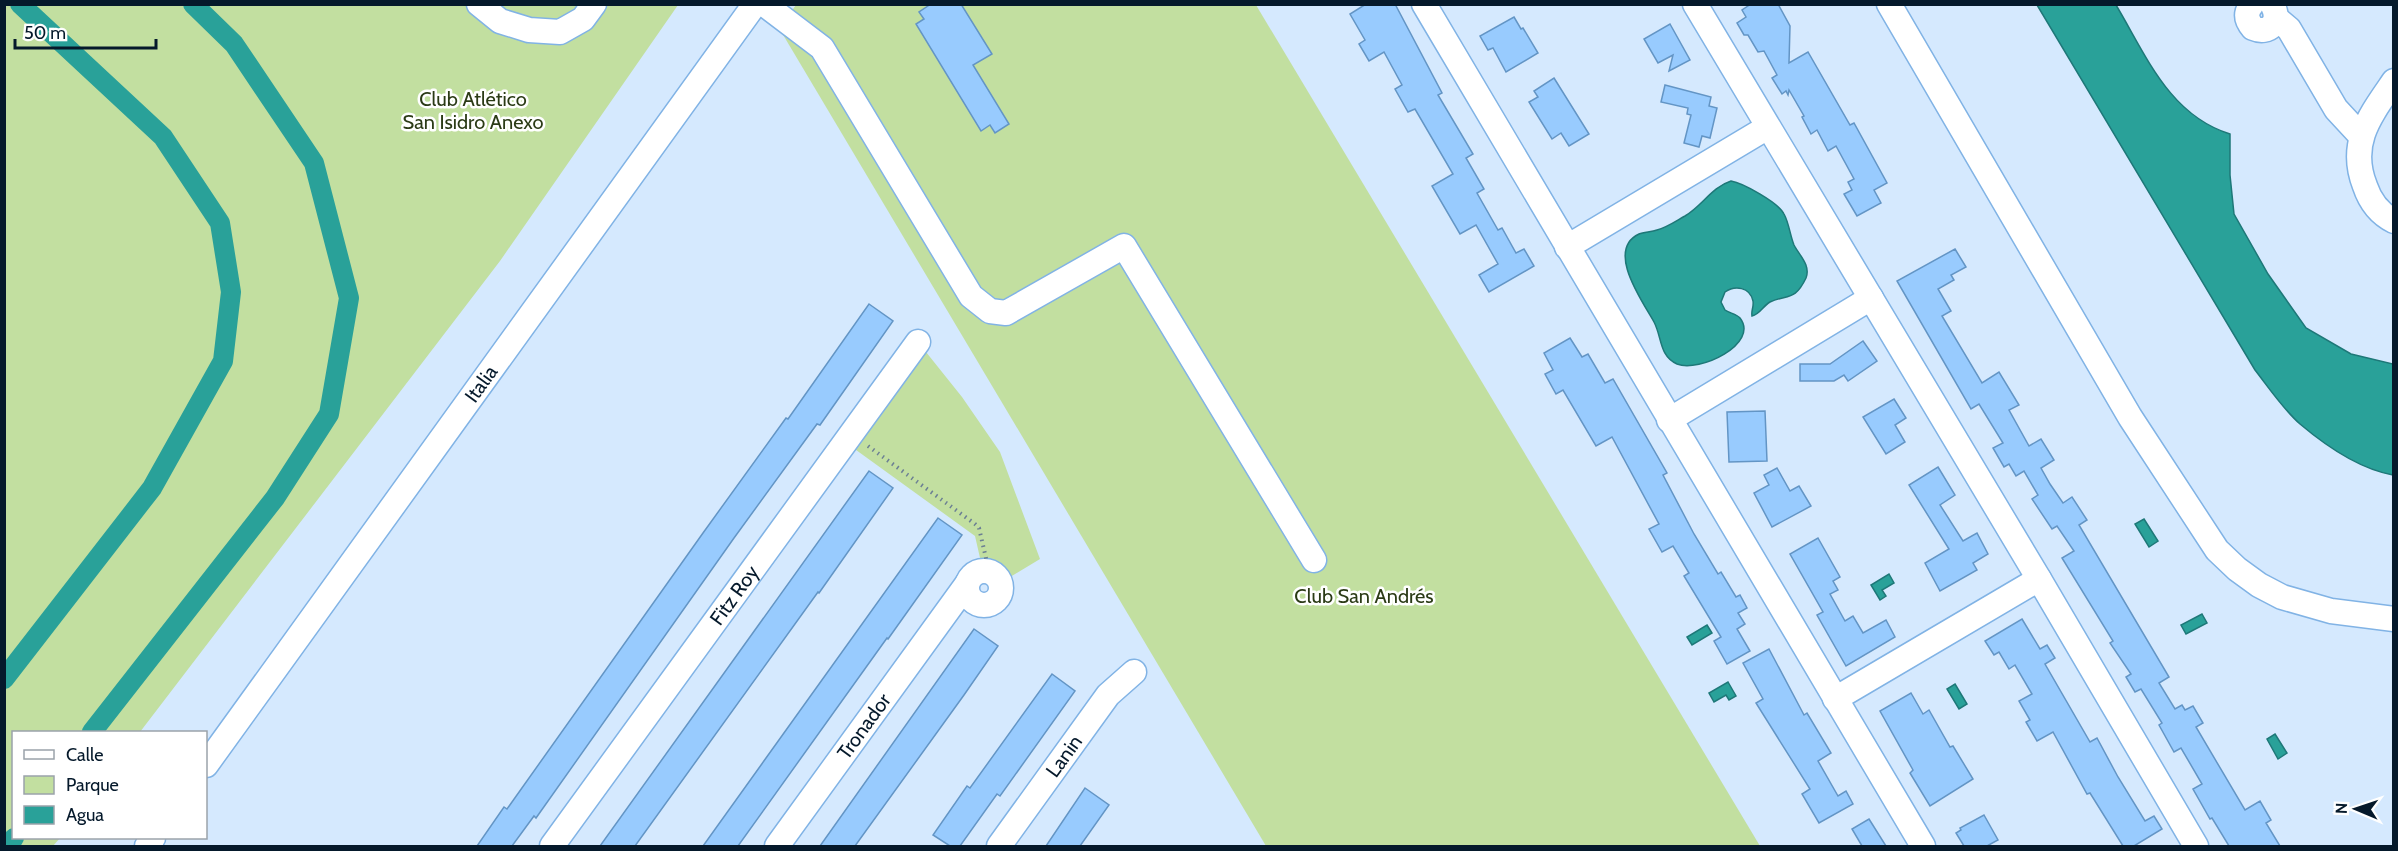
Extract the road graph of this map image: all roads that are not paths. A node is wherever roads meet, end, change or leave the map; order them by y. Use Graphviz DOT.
graph roads {
  1 [pos="479,4"];
  2 [pos="594,4"];
  3 [pos="755,4"];
  4 [pos="764,4"];
  5 [pos="1424,4"];
  6 [pos="1695,4"];
  7 [pos="1889,4"];
  8 [pos="2252,5"];
  9 [pos="2274,11"];
  10 [pos="2394,63"];
  11 [pos="2394,79"];
  12 [pos="1768,127"];
  13 [pos="2361,136"];
  14 [pos="2394,221"];
  15 [pos="1567,247"];
  16 [pos="1871,298"];
  17 [pos="918,342"];
  18 [pos="1670,420"];
  19 [pos="1314,560"];
  20 [pos="2039,579"];
  21 [pos="971,594"];
  22 [pos="2394,620"];
  23 [pos="1134,672"];
  24 [pos="1834,699"];
  25 [pos="207,764"];
  26 [pos="552,846"];
  27 [pos="777,846"];
  28 [pos="999,846"];
  29 [pos="1923,846"];
  30 [pos="2196,846"];
  1 -- 2 [label="street"];
  3 -- 25 [label="street, Italia"];
  4 -- 19 [label="street"];
  5 -- 15 [label="street"];
  6 -- 12 [label="street"];
  7 -- 22 [label="street"];
  8 -- 9 [label="street"];
  9 -- 13 [label="street"];
  10 -- 11 [label="street"];
  11 -- 13 [label="street"];
  12 -- 15 [label="street"];
  12 -- 16 [label="street"];
  13 -- 14 [label="street"];
  15 -- 18 [label="street"];
  16 -- 18 [label="street"];
  16 -- 20 [label="street"];
  17 -- 26 [label="street, Fitz Roy"];
  18 -- 24 [label="street"];
  20 -- 24 [label="street"];
  20 -- 30 [label="street"];
  21 -- 21 [label="street, Tronador"];
  21 -- 27 [label="street, Tronador"];
  23 -- 28 [label="street, Lanin"];
  24 -- 29 [label="street"];
}
